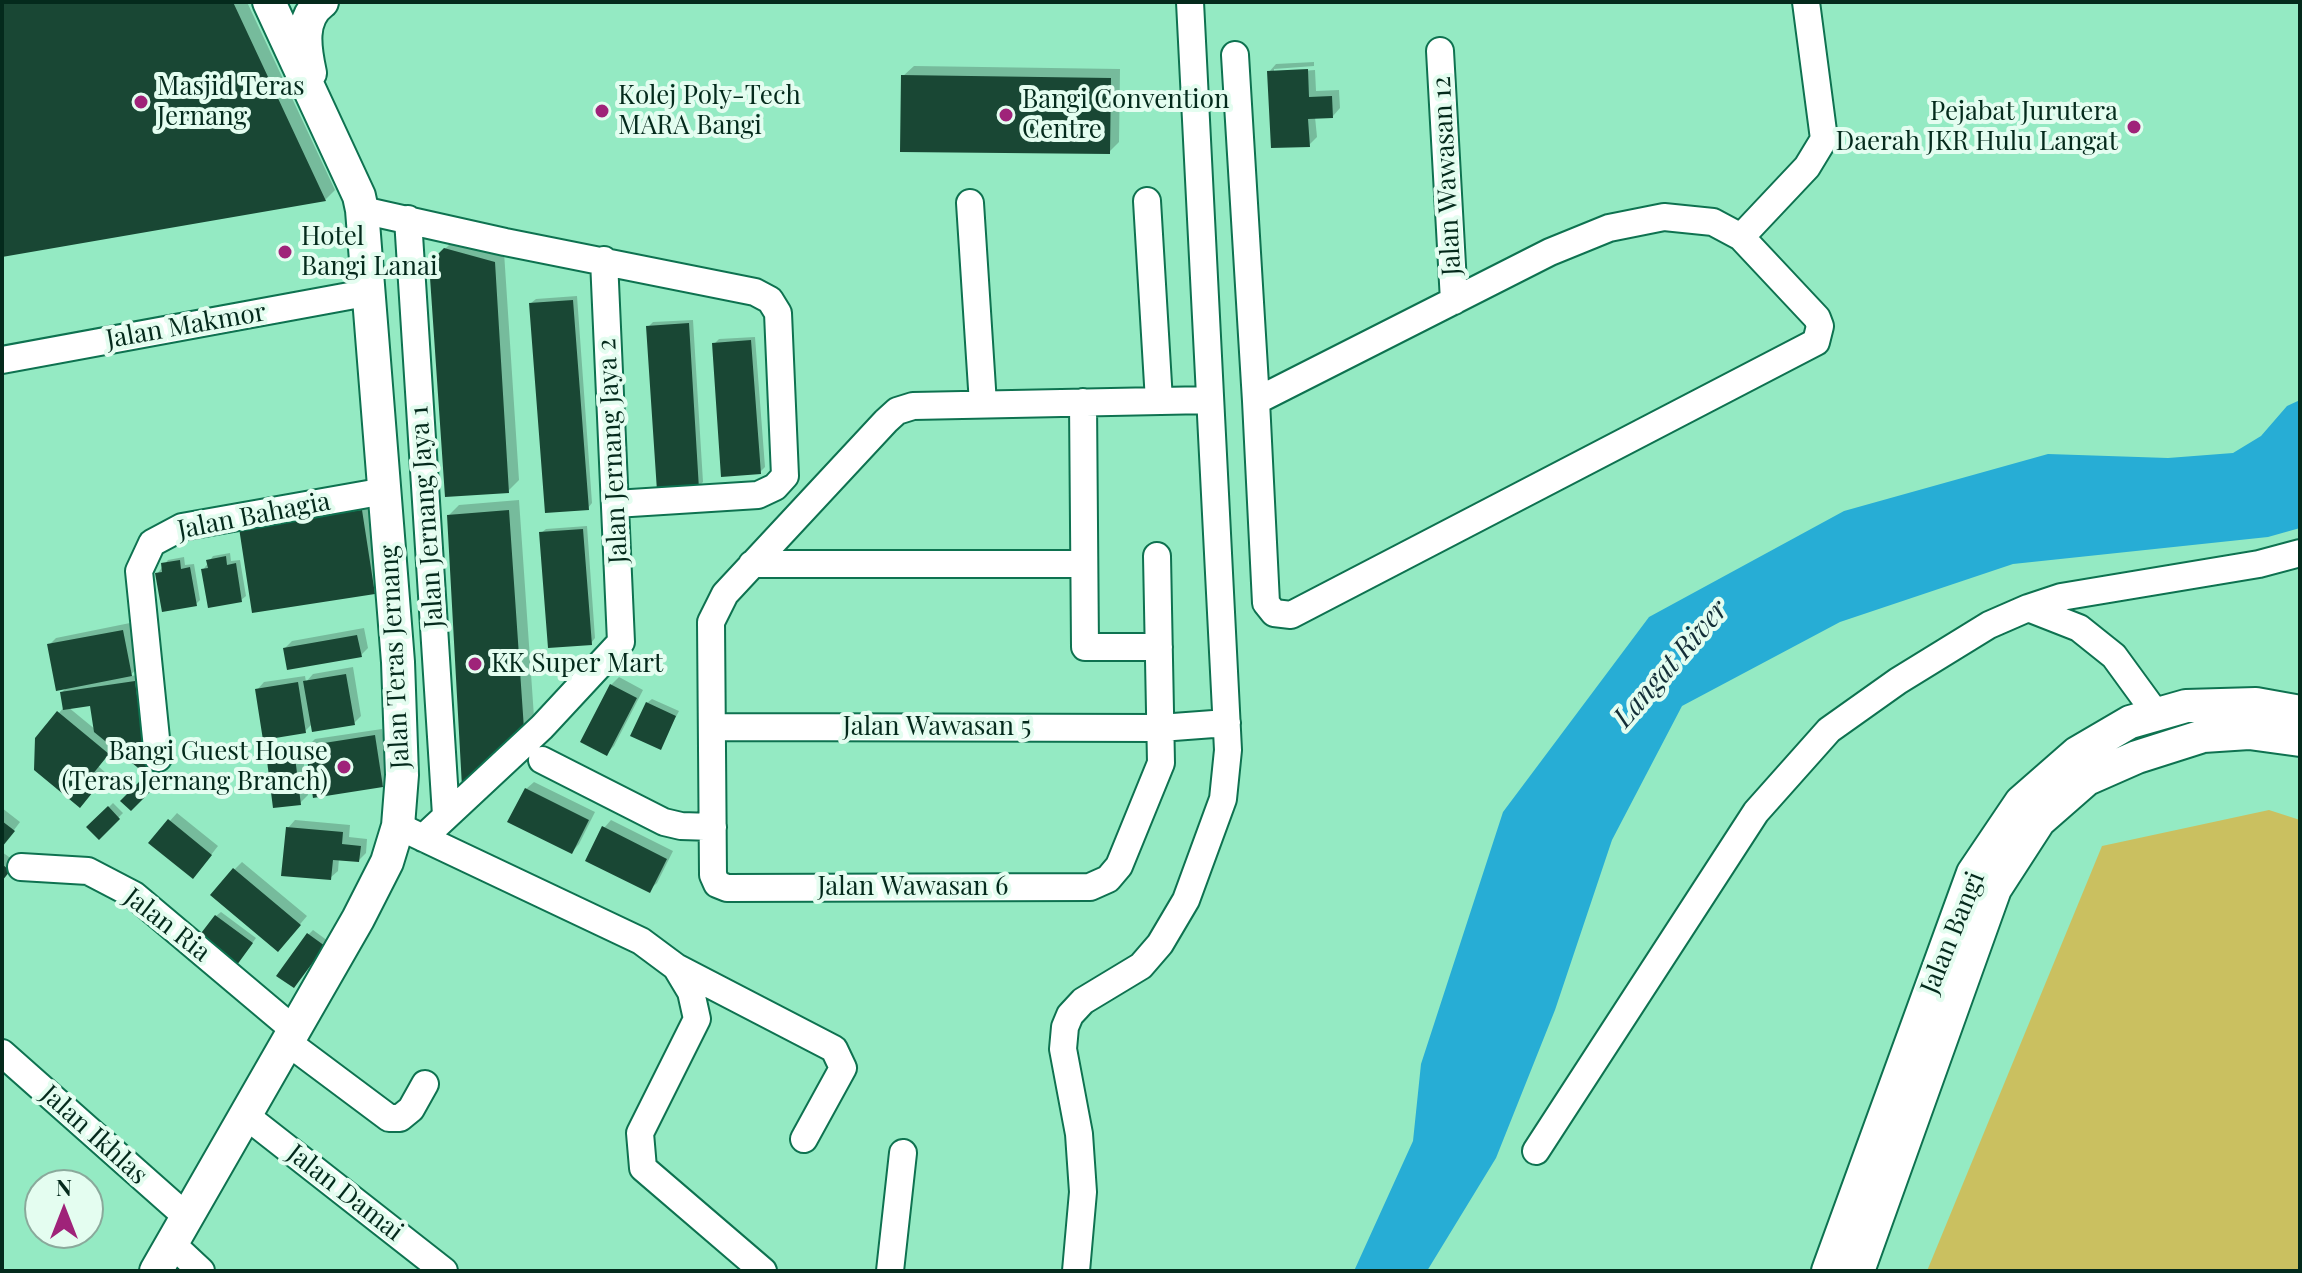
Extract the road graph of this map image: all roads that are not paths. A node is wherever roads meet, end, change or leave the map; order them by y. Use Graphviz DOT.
graph roads {
  1 [pos="269,2"];
  2 [pos="322,2"];
  3 [pos="1190,2"];
  4 [pos="1806,2"];
  5 [pos="1440,51"];
  6 [pos="1235,55"];
  7 [pos="318,108"];
  8 [pos="1147,201"];
  9 [pos="970,203"];
  10 [pos="362,210"];
  11 [pos="408,219"];
  12 [pos="1741,237"];
  13 [pos="604,260"];
  14 [pos="371,292"];
  15 [pos="1454,301"];
  16 [pos="2,360"];
  17 [pos="1210,400"];
  18 [pos="1159,401"];
  19 [pos="1256,401"];
  20 [pos="1083,402"];
  21 [pos="983,404"];
  22 [pos="1214,460"];
  23 [pos="1258,460"];
  24 [pos="385,491"];
  25 [pos="615,504"];
  26 [pos="2300,553"];
  27 [pos="1157,556"];
  28 [pos="752,564"];
  29 [pos="1084,564"];
  30 [pos="2028,608"];
  31 [pos="1159,647"];
  32 [pos="2300,712"];
  33 [pos="2157,715"];
  34 [pos="1227,723"];
  35 [pos="713,727"];
  36 [pos="1160,728"];
  37 [pos="2300,740"];
  38 [pos="158,758"];
  39 [pos="542,760"];
  40 [pos="446,815"];
  41 [pos="713,827"];
  42 [pos="411,832"];
  43 [pos="21,867"];
  44 [pos="676,967"];
  45 [pos="290,1035"];
  46 [pos="2,1053"];
  47 [pos="425,1084"];
  48 [pos="245,1115"];
  49 [pos="804,1139"];
  50 [pos="1536,1151"];
  51 [pos="903,1153"];
  52 [pos="179,1230"];
  53 [pos="156,1271"];
  54 [pos="201,1271"];
  55 [pos="444,1271"];
  56 [pos="763,1271"];
  57 [pos="890,1271"];
  58 [pos="1076,1271"];
  59 [pos="1828,1271"];
  60 [pos="1858,1271"];
  1 -- 7 [label="main road, Jalan Teras Jernang"];
  2 -- 7 [label="main road"];
  3 -- 17 [label="street"];
  4 -- 12 [label="street"];
  5 -- 15 [label="street, Jalan Wawasan 12"];
  6 -- 19 [label="street"];
  7 -- 10 [label="main road, Jalan Teras Jernang"];
  8 -- 18 [label="street"];
  9 -- 21 [label="street"];
  10 -- 11 [label="street"];
  10 -- 14 [label="main road, Jalan Teras Jernang"];
  11 -- 13 [label="street"];
  11 -- 40 [label="street, Jalan Jernang Jaya 1"];
  12 -- 15 [label="street"];
  12 -- 23 [label="street"];
  13 -- 25 [label="street, Jalan Jernang Jaya 2"];
  13 -- 25 [label="street"];
  14 -- 16 [label="street, Jalan Makmor"];
  14 -- 24 [label="main road, Jalan Teras Jernang"];
  15 -- 19 [label="street"];
  17 -- 18 [label="street"];
  17 -- 22 [label="street"];
  18 -- 20 [label="street"];
  19 -- 23 [label="street"];
  20 -- 21 [label="street"];
  20 -- 29 [label="street"];
  21 -- 28 [label="street"];
  22 -- 23 [label="street"];
  22 -- 34 [label="street"];
  24 -- 38 [label="street, Jalan Bahagia"];
  24 -- 42 [label="main road, Jalan Teras Jernang"];
  25 -- 40 [label="street, Jalan Jernang Jaya 2"];
  26 -- 30 [label="street"];
  27 -- 31 [label="street"];
  28 -- 29 [label="street"];
  28 -- 35 [label="street"];
  29 -- 31 [label="street"];
  30 -- 33 [label="street"];
  30 -- 50 [label="street"];
  31 -- 36 [label="street"];
  32 -- 33 [label="main road, Jalan Bangi"];
  33 -- 59 [label="main road, Jalan Bangi"];
  34 -- 36 [label="street, Jalan Wawasan 5"];
  34 -- 58 [label="street"];
  35 -- 36 [label="street, Jalan Wawasan 5"];
  35 -- 41 [label="street"];
  36 -- 41 [label="street, Jalan Wawasan 6"];
  37 -- 60 [label="main road, Jalan Bangi"];
  39 -- 41 [label="street"];
  40 -- 42 [label="street"];
  42 -- 44 [label="street"];
  42 -- 45 [label="main road, Jalan Teras Jernang"];
  43 -- 45 [label="street, Jalan Ria"];
  44 -- 49 [label="street"];
  44 -- 56 [label="street"];
  45 -- 47 [label="street, Jalan Ria"];
  45 -- 48 [label="main road, Jalan Teras Jernang"];
  46 -- 52 [label="street, Jalan Ikhlas"];
  48 -- 52 [label="main road, Jalan Teras Jernang"];
  48 -- 55 [label="street, Jalan Damai"];
  51 -- 57 [label="street"];
  52 -- 53 [label="main road, Jalan Teras Jernang"];
  52 -- 54 [label="street, Jalan Ikhlas"];
}
